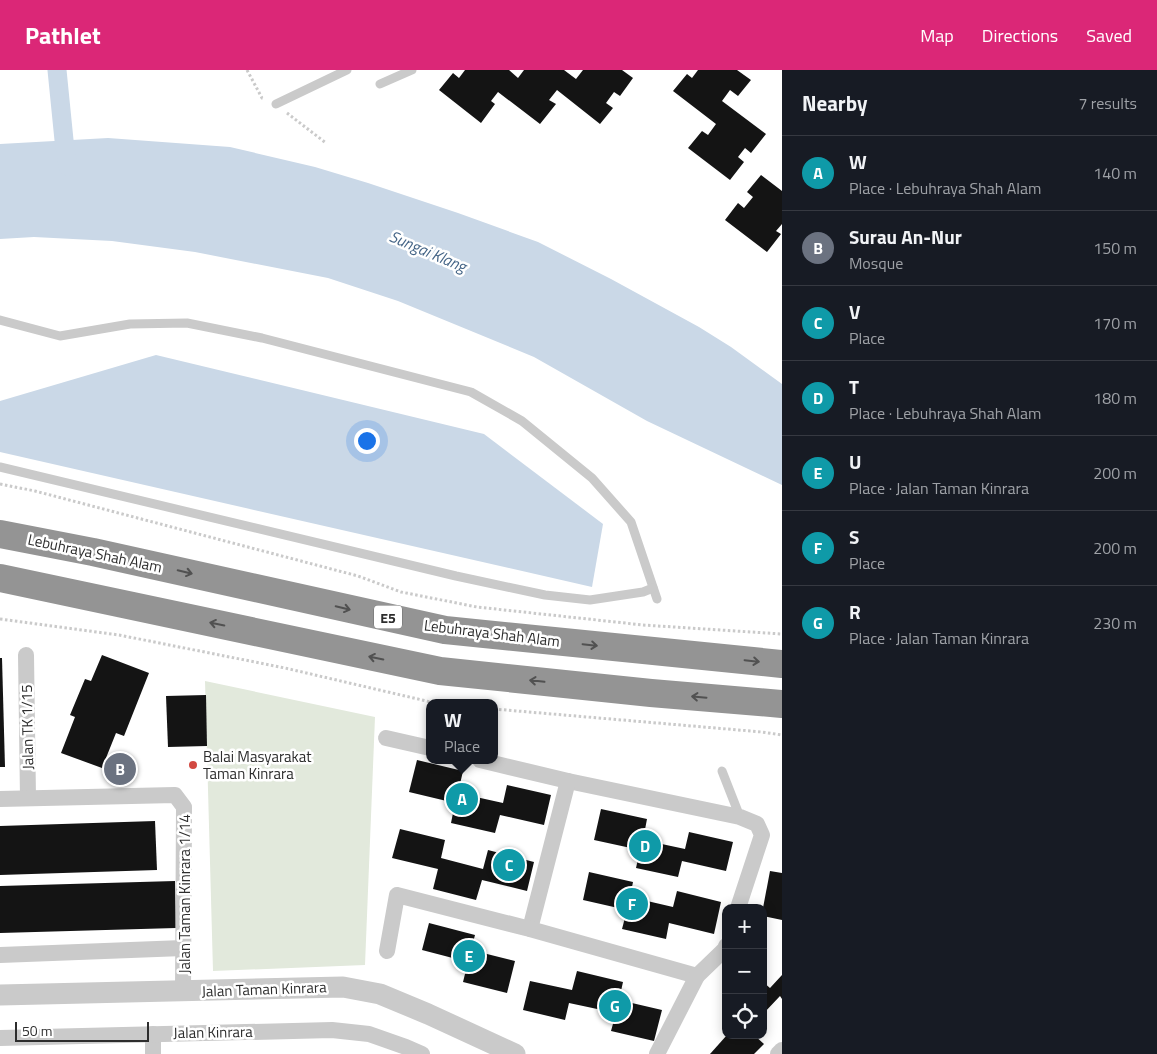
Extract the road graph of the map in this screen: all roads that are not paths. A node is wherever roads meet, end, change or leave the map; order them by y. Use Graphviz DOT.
graph roads {
  1 [pos="347,70"];
  2 [pos="412,70"];
  3 [pos="380,84"];
  4 [pos="276,104"];
  5 [pos="0,320"];
  6 [pos="0,467"];
  7 [pos="0,515"];
  8 [pos="0,534"];
  9 [pos="93,552"];
  10 [pos="0,578"];
  11 [pos="653,588"];
  12 [pos="657,599"];
  13 [pos="26,655"];
  14 [pos="782,664"];
  15 [pos="782,704"];
  16 [pos="386,738"];
  17 [pos="426,747"];
  18 [pos="497,764"];
  19 [pos="722,770"];
  20 [pos="568,781"];
  21 [pos="28,798"];
  22 [pos="0,799"];
  23 [pos="740,817"];
  24 [pos="739,904"];
  25 [pos="530,929"];
  26 [pos="184,948"];
  27 [pos="725,949"];
  28 [pos="387,951"];
  29 [pos="0,954"];
  30 [pos="697,976"];
  31 [pos="183,992"];
  32 [pos="0,995"];
  33 [pos="153,1034"];
  34 [pos="0,1038"];
  35 [pos="782,1050"];
  36 [pos="153,1054"];
  37 [pos="422,1054"];
  38 [pos="515,1054"];
  39 [pos="657,1054"];
  40 [pos="778,1054"];
  1 -- 4 [label="lane"];
  2 -- 3 [label="lane"];
  5 -- 11 [label="lane"];
  6 -- 11 [label="lane"];
  7 -- 9 [label="highway"];
  8 -- 9 [label="highway, Lebuhraya Shah Alam / E5"];
  9 -- 14 [label="highway, Lebuhraya Shah Alam / E5, one-way"];
  15 -- 10 [label="highway, one-way"];
  11 -- 12 [label="lane"];
  13 -- 21 [label="street, Jalan TK 1/15"];
  16 -- 17 [label="street"];
  18 -- 20 [label="street"];
  19 -- 23 [label="lane"];
  20 -- 23 [label="street"];
  20 -- 25 [label="street"];
  21 -- 22 [label="street, Jalan Taman Kinrara 1/14"];
  21 -- 26 [label="street, Jalan Taman Kinrara 1/14"];
  23 -- 24 [label="street"];
  25 -- 28 [label="street"];
  25 -- 30 [label="street"];
  26 -- 29 [label="street"];
  26 -- 31 [label="street, Jalan Taman Kinrara 1/14"];
  27 -- 30 [label="street"];
  30 -- 39 [label="street"];
  31 -- 32 [label="street, Jalan Taman Kinrara"];
  31 -- 38 [label="street, Jalan Taman Kinrara"];
  33 -- 34 [label="street, Jalan Kinrara"];
  33 -- 36 [label="street"];
  33 -- 37 [label="street, Jalan Kinrara"];
  35 -- 40 [label="street"];
}
